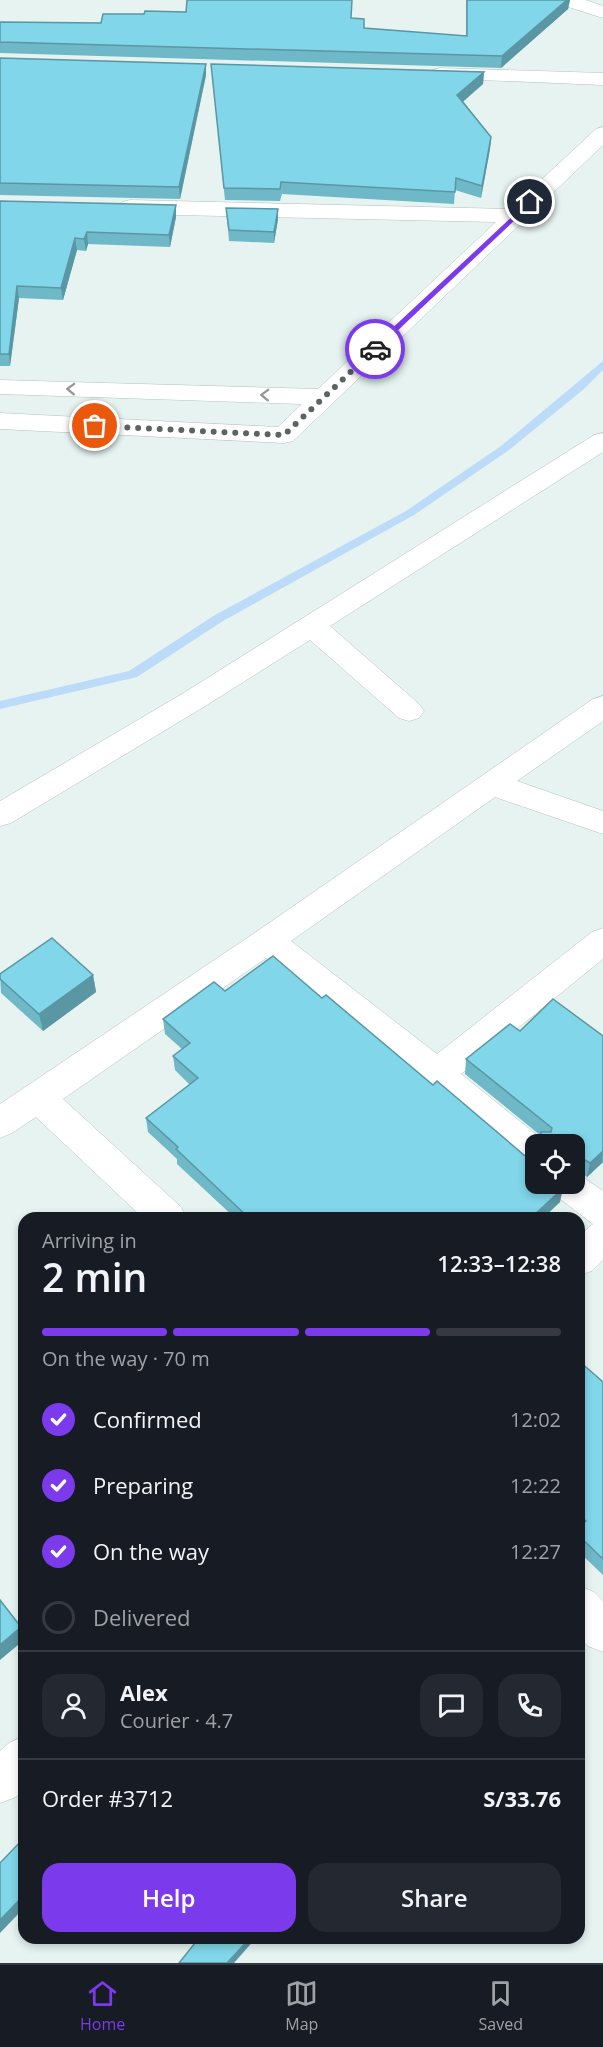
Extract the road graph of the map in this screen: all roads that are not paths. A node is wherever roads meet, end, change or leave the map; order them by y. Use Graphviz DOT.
graph roads {
  1 [pos="566,0"];
  2 [pos="603,12"];
  3 [pos="426,74"];
  4 [pos="603,79"];
  5 [pos="603,133"];
  6 [pos="108,207"];
  7 [pos="516,216"];
  8 [pos="0,387"];
  9 [pos="324,397"];
  10 [pos="0,421"];
  11 [pos="603,441"];
  12 [pos="311,625"];
  13 [pos="603,706"];
  14 [pos="409,711"];
  15 [pos="490,784"];
  16 [pos="0,815"];
  17 [pos="603,824"];
  18 [pos="267,941"];
  19 [pos="603,941"];
  20 [pos="436,1074"];
  21 [pos="38,1097"];
  22 [pos="0,1123"];
  23 [pos="525,1147"];
  24 [pos="580,1194"];
  25 [pos="162,1212"];
  26 [pos="603,1212"];
  27 [pos="603,1237"];
  28 [pos="585,1254"];
  29 [pos="585,1614"];
  30 [pos="603,1631"];
  31 [pos="18,1764"];
  32 [pos="0,1780"];
  1 -- 2 [label="street"];
  3 -- 4 [label="street"];
  5 -- 7 [label="street"];
  6 -- 7 [label="street"];
  7 -- 9 [label="street"];
  9 -- 8 [label="street, one-way"];
  9 -- 10 [label="street"];
  11 -- 12 [label="street"];
  12 -- 14 [label="street"];
  12 -- 16 [label="street"];
  13 -- 15 [label="street"];
  15 -- 17 [label="street"];
  15 -- 18 [label="street"];
  18 -- 20 [label="street"];
  18 -- 21 [label="street"];
  19 -- 20 [label="street"];
  20 -- 23 [label="street"];
  21 -- 22 [label="street"];
  21 -- 25 [label="street"];
  24 -- 26 [label="street"];
  27 -- 28 [label="street"];
  29 -- 30 [label="street"];
  31 -- 32 [label="street"];
}
